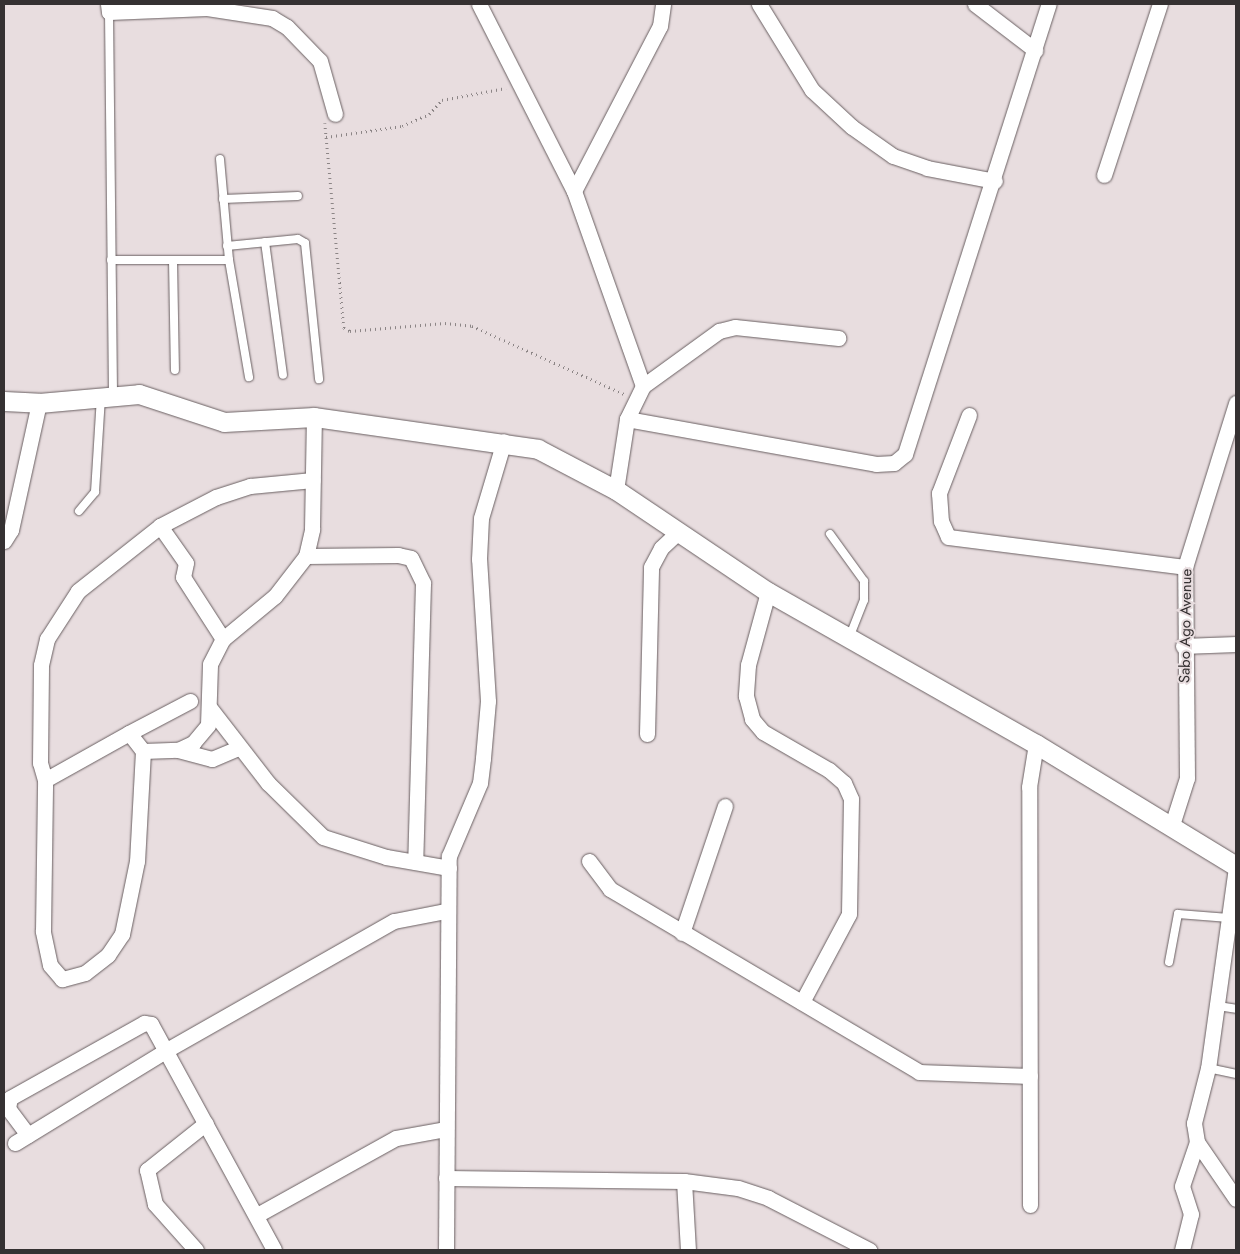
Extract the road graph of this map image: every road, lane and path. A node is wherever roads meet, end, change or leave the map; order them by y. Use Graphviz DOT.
graph roads {
  1 [pos="479,4"];
  2 [pos="663,4"];
  3 [pos="758,4"];
  4 [pos="976,4"];
  5 [pos="1049,4"];
  6 [pos="1160,4"];
  7 [pos="207,6"];
  8 [pos="109,8"];
  9 [pos="1035,50"];
  10 [pos="520,85"];
  11 [pos="330,117"];
  12 [pos="326,138"];
  13 [pos="220,159"];
  14 [pos="1104,175"];
  15 [pos="995,181"];
  16 [pos="574,191"];
  17 [pos="298,196"];
  18 [pos="223,199"];
  19 [pos="264,242"];
  20 [pos="227,246"];
  21 [pos="111,260"];
  22 [pos="173,260"];
  23 [pos="229,260"];
  24 [pos="838,338"];
  25 [pos="175,370"];
  26 [pos="283,375"];
  27 [pos="249,377"];
  28 [pos="319,379"];
  29 [pos="638,392"];
  30 [pos="107,394"];
  31 [pos="4,401"];
  32 [pos="1236,403"];
  33 [pos="39,404"];
  34 [pos="969,415"];
  35 [pos="314,417"];
  36 [pos="627,418"];
  37 [pos="504,441"];
  38 [pos="313,480"];
  39 [pos="616,490"];
  40 [pos="79,511"];
  41 [pos="160,526"];
  42 [pos="678,532"];
  43 [pos="830,534"];
  44 [pos="4,541"];
  45 [pos="306,556"];
  46 [pos="1185,567"];
  47 [pos="768,592"];
  48 [pos="849,638"];
  49 [pos="223,639"];
  50 [pos="1236,644"];
  51 [pos="1183,646"];
  52 [pos="190,701"];
  53 [pos="210,708"];
  54 [pos="129,733"];
  55 [pos="648,734"];
  56 [pos="1036,744"];
  57 [pos="238,748"];
  58 [pos="178,750"];
  59 [pos="143,751"];
  60 [pos="45,780"];
  61 [pos="725,806"];
  62 [pos="1172,825"];
  63 [pos="589,861"];
  64 [pos="416,862"];
  65 [pos="1236,866"];
  66 [pos="449,868"];
  67 [pos="446,911"];
  68 [pos="1229,918"];
  69 [pos="682,933"];
  70 [pos="1170,962"];
  71 [pos="802,1002"];
  72 [pos="1218,1006"];
  73 [pos="1236,1008"];
  74 [pos="165,1051"];
  75 [pos="1208,1068"];
  76 [pos="1236,1074"];
  77 [pos="1030,1076"];
  78 [pos="206,1122"];
  79 [pos="446,1129"];
  80 [pos="1197,1142"];
  81 [pos="446,1178"];
  82 [pos="684,1181"];
  83 [pos="1236,1199"];
  84 [pos="1030,1205"];
  85 [pos="257,1216"];
  86 [pos="196,1250"];
  87 [pos="274,1250"];
  88 [pos="446,1250"];
  89 [pos="688,1250"];
  90 [pos="869,1250"];
  91 [pos="1182,1250"];
  1 -- 10 [label="street"];
  2 -- 16 [label="street"];
  3 -- 15 [label="street"];
  4 -- 9 [label="street"];
  5 -- 9 [label="street"];
  6 -- 14 [label="street"];
  7 -- 8 [label="street"];
  7 -- 11 [label="street"];
  8 -- 21 [label="lane"];
  9 -- 15 [label="street"];
  10 -- 12 [label="path"];
  10 -- 16 [label="street"];
  11 -- 12 [label="path"];
  12 -- 29 [label="path"];
  13 -- 18 [label="lane"];
  15 -- 36 [label="street"];
  16 -- 29 [label="street"];
  17 -- 18 [label="lane"];
  18 -- 20 [label="lane"];
  19 -- 20 [label="lane"];
  19 -- 26 [label="lane"];
  19 -- 28 [label="lane"];
  20 -- 23 [label="lane"];
  21 -- 22 [label="lane"];
  21 -- 30 [label="lane"];
  22 -- 23 [label="lane"];
  22 -- 25 [label="lane"];
  23 -- 27 [label="lane"];
  24 -- 29 [label="street"];
  29 -- 36 [label="street"];
  30 -- 33 [label="street"];
  30 -- 35 [label="street"];
  30 -- 40 [label="lane"];
  31 -- 33 [label="street"];
  32 -- 46 [label="street, Sabo Ago Avenue"];
  33 -- 44 [label="street"];
  34 -- 46 [label="street"];
  35 -- 37 [label="street"];
  35 -- 38 [label="street"];
  36 -- 39 [label="street"];
  37 -- 39 [label="street"];
  37 -- 66 [label="street"];
  38 -- 41 [label="street"];
  38 -- 45 [label="street"];
  39 -- 42 [label="street"];
  41 -- 49 [label="street"];
  41 -- 60 [label="street"];
  42 -- 47 [label="street"];
  42 -- 55 [label="street"];
  43 -- 48 [label="lane"];
  45 -- 49 [label="street"];
  45 -- 64 [label="street"];
  46 -- 51 [label="street, Sabo Ago Avenue"];
  47 -- 48 [label="street"];
  47 -- 71 [label="street"];
  48 -- 56 [label="street"];
  49 -- 53 [label="street"];
  50 -- 51 [label="street"];
  51 -- 62 [label="street, Sabo Ago Avenue"];
  52 -- 54 [label="street"];
  53 -- 57 [label="street"];
  53 -- 58 [label="street"];
  54 -- 59 [label="street"];
  54 -- 60 [label="street"];
  56 -- 62 [label="street"];
  56 -- 77 [label="street"];
  57 -- 58 [label="street"];
  57 -- 64 [label="street"];
  58 -- 59 [label="street"];
  59 -- 60 [label="street"];
  61 -- 69 [label="street"];
  62 -- 65 [label="street"];
  63 -- 69 [label="street"];
  64 -- 66 [label="street"];
  65 -- 68 [label="street"];
  66 -- 67 [label="street"];
  67 -- 74 [label="street"];
  67 -- 79 [label="street"];
  68 -- 70 [label="lane"];
  68 -- 72 [label="street"];
  69 -- 71 [label="street"];
  71 -- 77 [label="street"];
  72 -- 73 [label="lane"];
  72 -- 75 [label="street"];
  74 -- 74 [label="street"];
  74 -- 78 [label="street"];
  75 -- 76 [label="lane"];
  75 -- 80 [label="street"];
  77 -- 84 [label="street"];
  78 -- 85 [label="street"];
  78 -- 86 [label="street"];
  79 -- 81 [label="street"];
  79 -- 85 [label="street"];
  80 -- 83 [label="street"];
  80 -- 91 [label="street"];
  81 -- 82 [label="street"];
  81 -- 88 [label="street"];
  82 -- 89 [label="street"];
  82 -- 90 [label="street"];
  85 -- 87 [label="street"];
}
